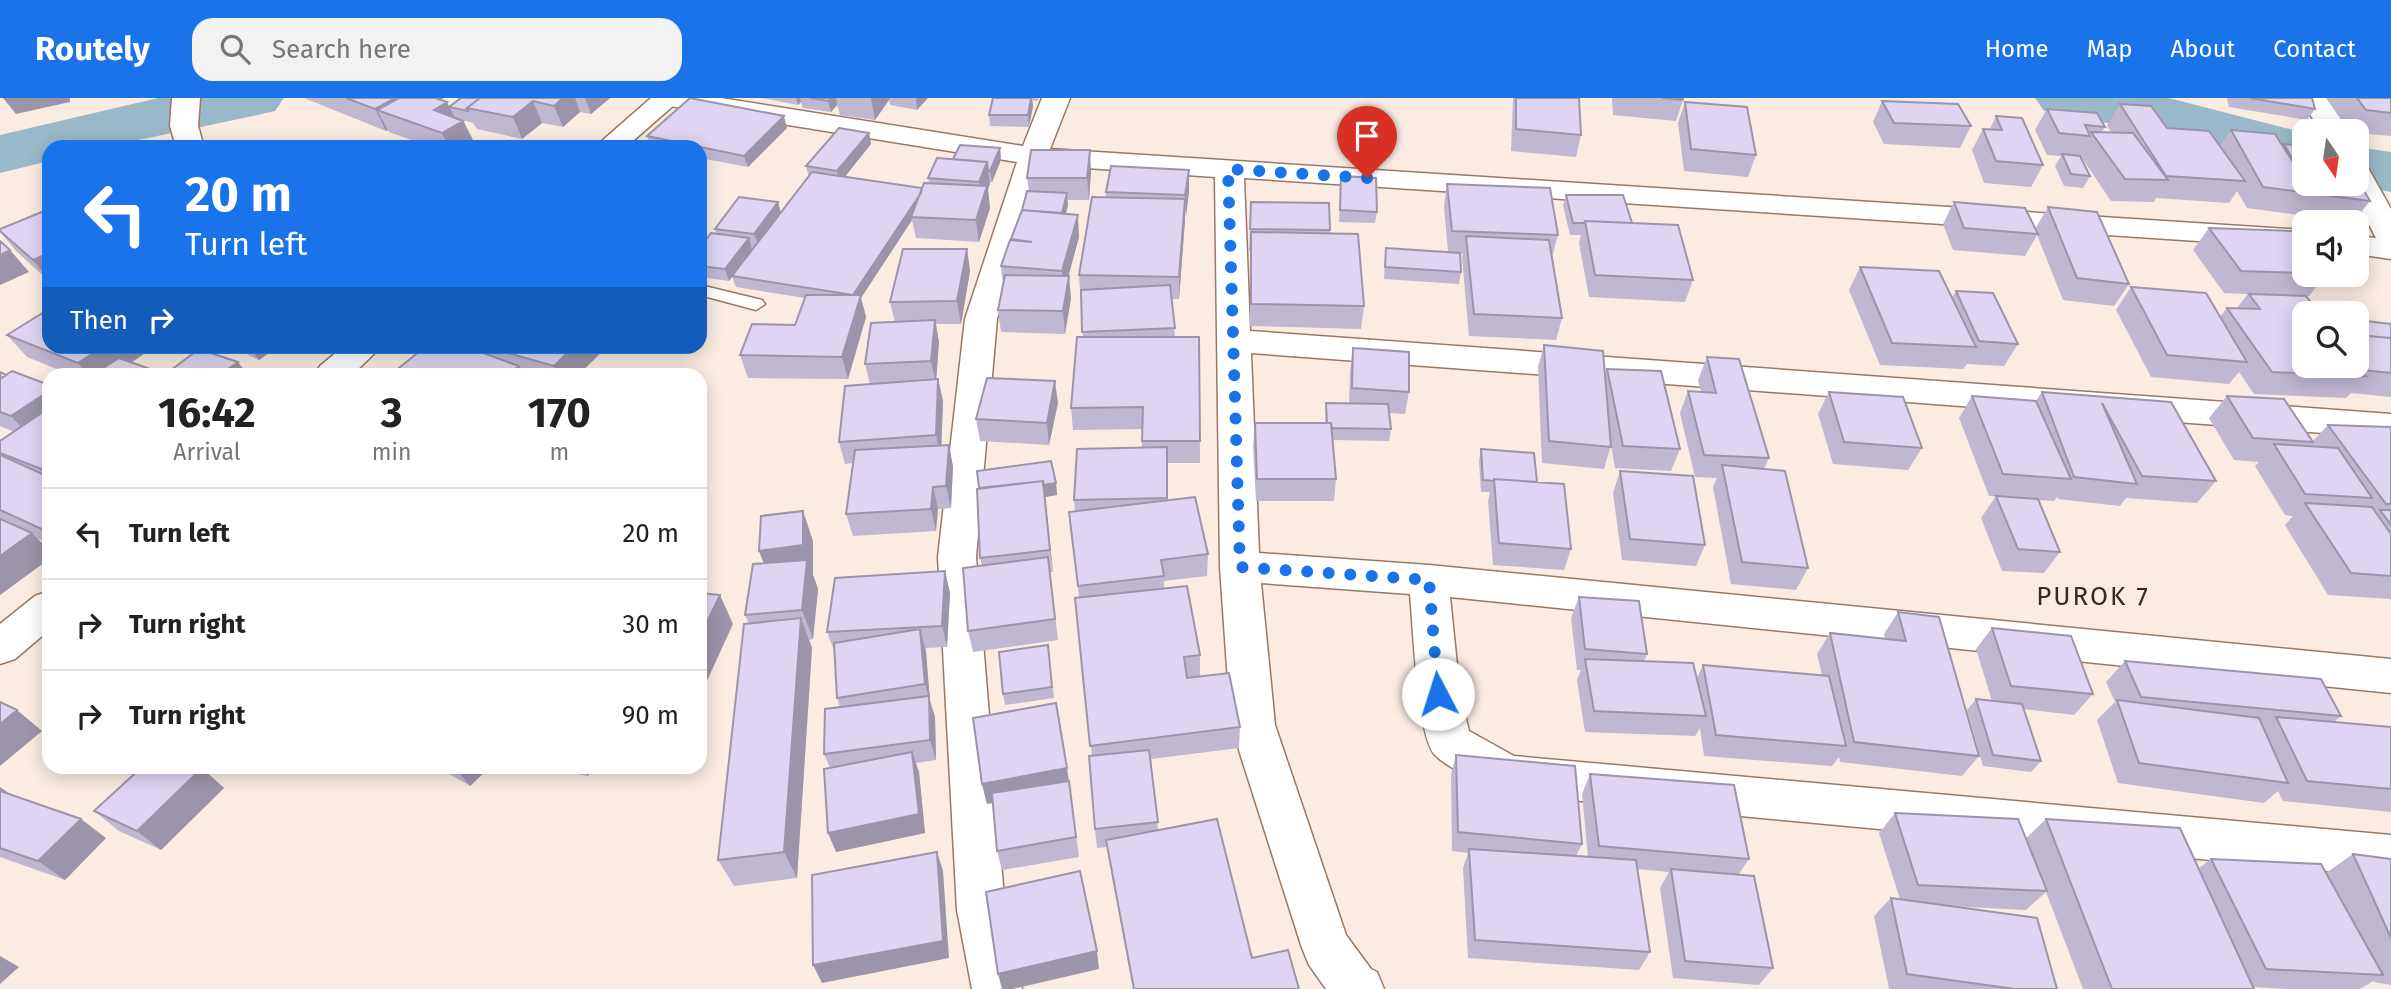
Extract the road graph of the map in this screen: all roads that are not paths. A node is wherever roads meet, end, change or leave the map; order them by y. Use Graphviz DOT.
graph roads {
  1 [pos="186,98"];
  2 [pos="669,98"];
  3 [pos="1056,98"];
  4 [pos="2313,98"];
  5 [pos="2327,119"];
  6 [pos="187,137"];
  7 [pos="618,140"];
  8 [pos="1033,156"];
  9 [pos="1228,169"];
  10 [pos="2369,196"];
  11 [pos="2292,238"];
  12 [pos="2391,238"];
  13 [pos="2369,247"];
  14 [pos="2391,250"];
  15 [pos="707,292"];
  16 [pos="756,304"];
  17 [pos="1234,341"];
  18 [pos="356,354"];
  19 [pos="339,368"];
  20 [pos="2391,426"];
  21 [pos="1240,567"];
  22 [pos="1429,580"];
  23 [pos="42,613"];
  24 [pos="0,647"];
  25 [pos="2388,682"];
  26 [pos="2391,856"];
  27 [pos="997,989"];
  28 [pos="1359,989"];
  1 -- 6 [label="street"];
  2 -- 7 [label="street"];
  2 -- 8 [label="street"];
  3 -- 8 [label="street"];
  4 -- 5 [label="street"];
  8 -- 9 [label="street"];
  8 -- 27 [label="street"];
  9 -- 11 [label="street"];
  9 -- 17 [label="street"];
  10 -- 12 [label="street"];
  13 -- 14 [label="street"];
  15 -- 16 [label="lane"];
  17 -- 20 [label="street"];
  17 -- 21 [label="street"];
  18 -- 19 [label="street"];
  21 -- 22 [label="street"];
  21 -- 28 [label="street"];
  22 -- 25 [label="street"];
  22 -- 26 [label="street"];
  23 -- 24 [label="street"];
}
